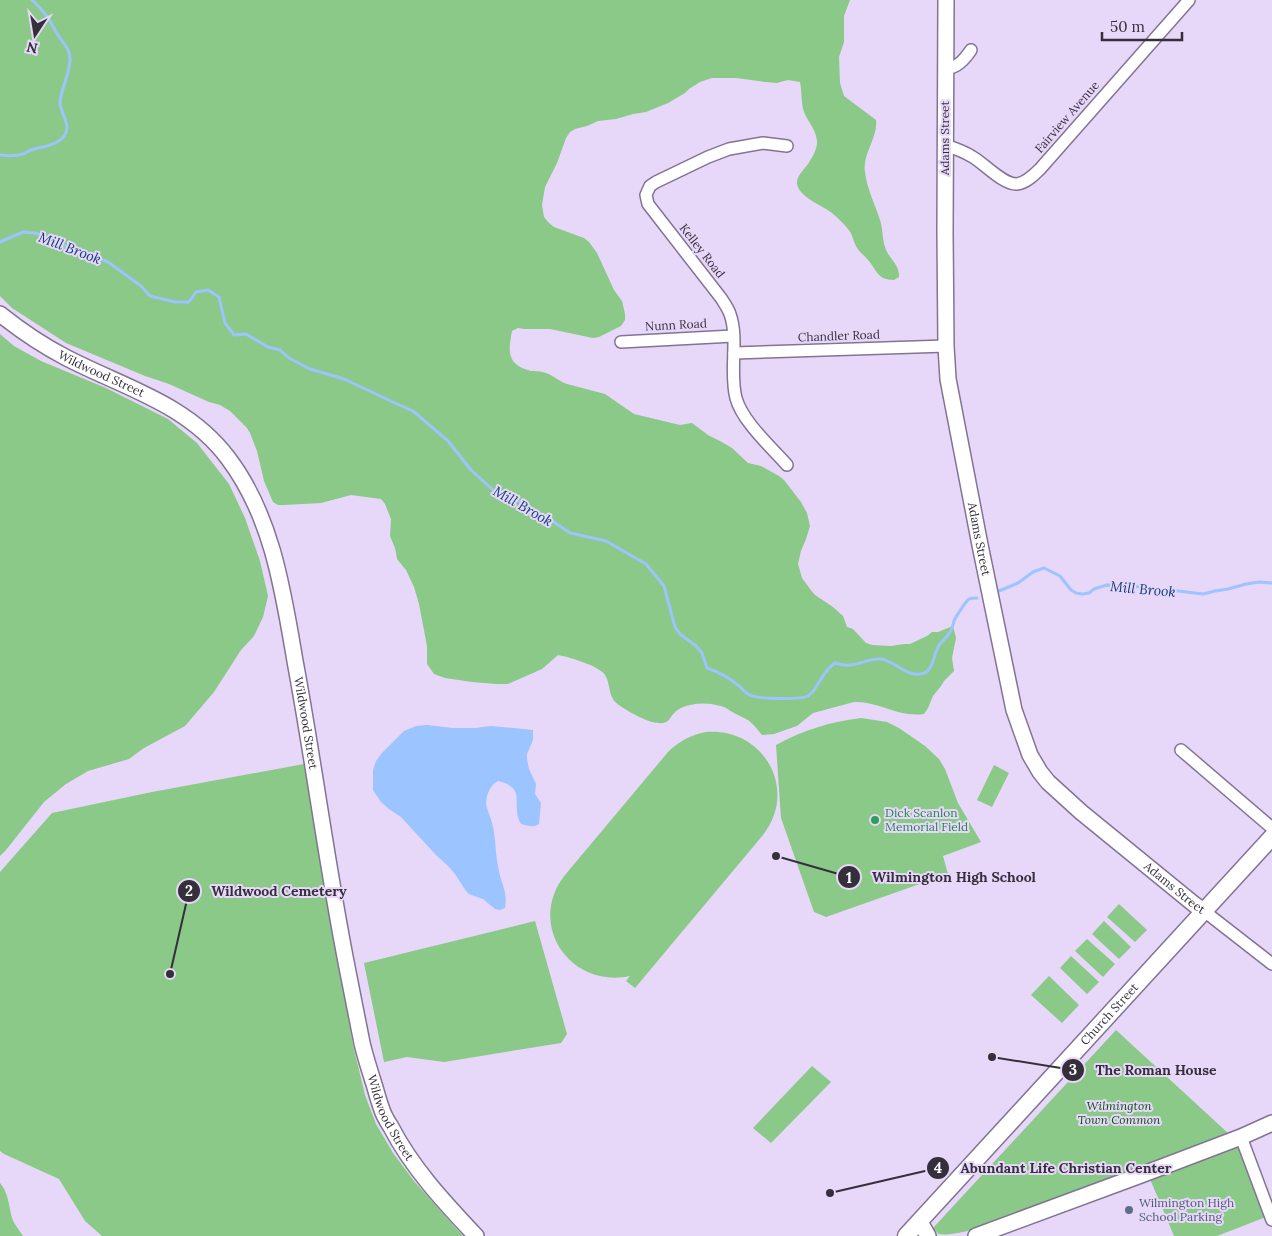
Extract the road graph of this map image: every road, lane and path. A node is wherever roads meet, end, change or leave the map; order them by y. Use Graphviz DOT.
graph roads {
  1 [pos="946,0"];
  2 [pos="1189,0"];
  3 [pos="972,50"];
  4 [pos="946,68"];
  5 [pos="945,145"];
  6 [pos="787,146"];
  7 [pos="0,314"];
  8 [pos="733,336"];
  9 [pos="621,342"];
  10 [pos="946,346"];
  11 [pos="734,353"];
  12 [pos="787,465"];
  13 [pos="1181,750"];
  14 [pos="1272,828"];
  15 [pos="1272,837"];
  16 [pos="1204,911"];
  17 [pos="1272,964"];
  18 [pos="1272,1123"];
  19 [pos="1241,1137"];
  20 [pos="1272,1220"];
  21 [pos="924,1229"];
  22 [pos="476,1236"];
  23 [pos="906,1236"];
  24 [pos="976,1236"];
  1 -- 4 [label="street, Adams Street"];
  2 -- 5 [label="street, Fairview Avenue"];
  3 -- 4 [label="street"];
  4 -- 5 [label="street, Adams Street"];
  5 -- 10 [label="street, Adams Street"];
  6 -- 8 [label="street, Kelley Road"];
  7 -- 22 [label="street, Wildwood Street"];
  8 -- 9 [label="street, Nunn Road"];
  8 -- 11 [label="street, Kelley Road"];
  10 -- 11 [label="street, Chandler Road"];
  10 -- 16 [label="street, Adams Street"];
  11 -- 12 [label="street, Kelley Road"];
  13 -- 14 [label="street"];
  15 -- 16 [label="main road, Church Street"];
  16 -- 17 [label="street, Adams Street"];
  16 -- 21 [label="main road, Church Street"];
  18 -- 19 [label="street"];
  19 -- 20 [label="street"];
  19 -- 24 [label="street"];
  21 -- 23 [label="main road, Church Street"];
}
